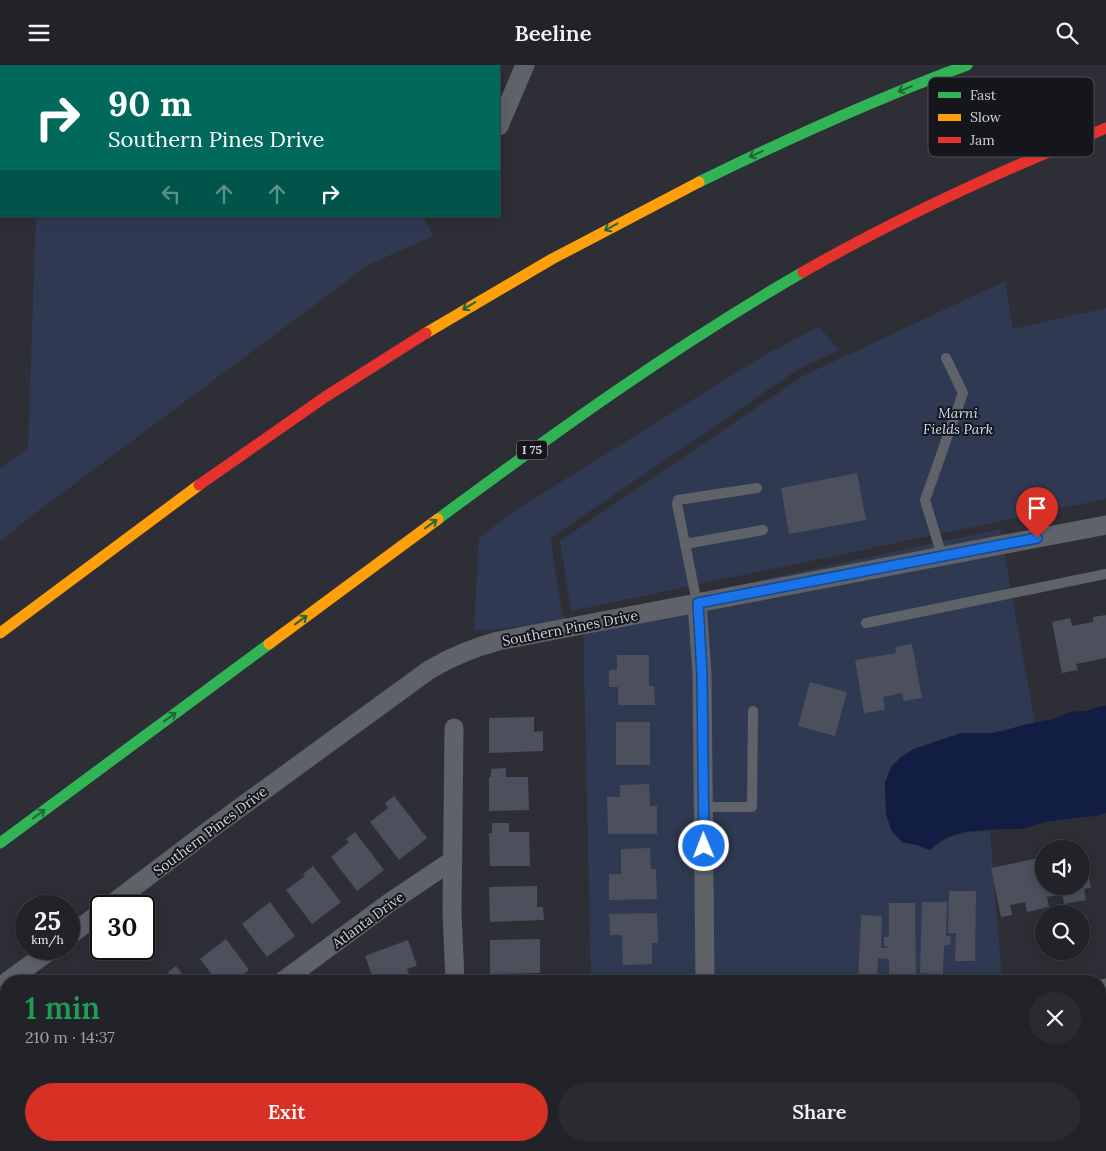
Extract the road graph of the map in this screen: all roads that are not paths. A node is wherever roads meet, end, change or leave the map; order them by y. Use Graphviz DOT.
graph roads {
  1 [pos="525,65"];
  2 [pos="967,65"];
  3 [pos="937,77"];
  4 [pos="928,80"];
  5 [pos="500,124"];
  6 [pos="1106,128"];
  7 [pos="1094,133"];
  8 [pos="1034,157"];
  9 [pos="946,358"];
  10 [pos="757,488"];
  11 [pos="1106,525"];
  12 [pos="763,530"];
  13 [pos="685,544"];
  14 [pos="942,557"];
  15 [pos="1106,574"];
  16 [pos="698,603"];
  17 [pos="866,623"];
  18 [pos="0,633"];
  19 [pos="753,711"];
  20 [pos="454,728"];
  21 [pos="703,807"];
  22 [pos="0,843"];
  23 [pos="453,859"];
  24 [pos="124,895"];
  25 [pos="37,960"];
  26 [pos="17,975"];
  27 [pos="292,975"];
  28 [pos="455,975"];
  29 [pos="705,975"];
  1 -- 5 [label="street"];
  2 -- 3 [label="highway, one-way"];
  4 -- 18 [label="highway, one-way"];
  7 -- 6 [label="highway, I 75, one-way"];
  22 -- 8 [label="highway, I 75, one-way"];
  9 -- 14 [label="lane"];
  10 -- 13 [label="lane"];
  11 -- 14 [label="street, Southern Pines Drive"];
  12 -- 13 [label="lane"];
  13 -- 16 [label="lane"];
  14 -- 16 [label="street, Southern Pines Drive"];
  15 -- 17 [label="lane"];
  16 -- 21 [label="street"];
  16 -- 24 [label="street, Southern Pines Drive"];
  19 -- 21 [label="lane"];
  20 -- 23 [label="street"];
  21 -- 29 [label="street"];
  23 -- 27 [label="street, Atlanta Drive"];
  23 -- 28 [label="street"];
  25 -- 26 [label="street"];
}
